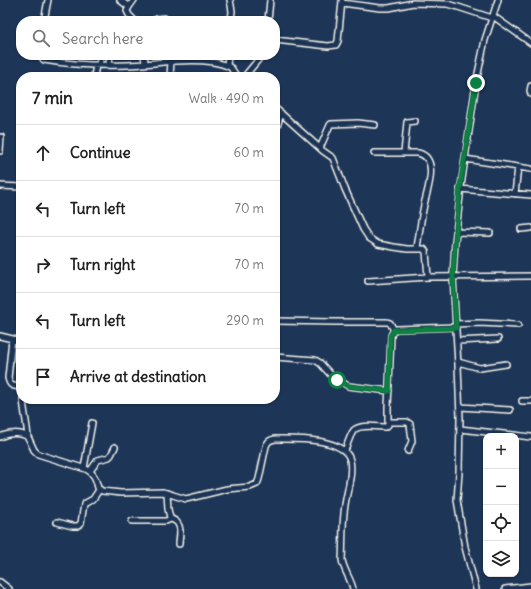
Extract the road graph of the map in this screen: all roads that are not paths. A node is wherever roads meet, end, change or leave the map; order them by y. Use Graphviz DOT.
graph roads {
  1 [pos="48,0"];
  2 [pos="120,0"];
  3 [pos="134,0"];
  4 [pos="230,0"];
  5 [pos="270,0"];
  6 [pos="498,0"];
  7 [pos="342,2"];
  8 [pos="407,2"];
  9 [pos="129,7"];
  10 [pos="45,16"];
  11 [pos="131,16"];
  12 [pos="231,16"];
  13 [pos="268,16"];
  14 [pos="493,17"];
  15 [pos="280,41"];
  16 [pos="531,43"];
  17 [pos="44,60"];
  18 [pos="99,60"];
  19 [pos="110,60"];
  20 [pos="145,60"];
  21 [pos="228,60"];
  22 [pos="258,60"];
  23 [pos="171,61"];
  24 [pos="145,63"];
  25 [pos="98,65"];
  26 [pos="109,65"];
  27 [pos="227,66"];
  28 [pos="96,72"];
  29 [pos="170,72"];
  30 [pos="234,72"];
  31 [pos="248,72"];
  32 [pos="531,86"];
  33 [pos="531,94"];
  34 [pos="281,113"];
  35 [pos="280,116"];
  36 [pos="415,121"];
  37 [pos="375,125"];
  38 [pos="1,137"];
  39 [pos="320,148"];
  40 [pos="0,151"];
  41 [pos="374,153"];
  42 [pos="404,153"];
  43 [pos="465,159"];
  44 [pos="518,167"];
  45 [pos="531,169"];
  46 [pos="0,186"];
  47 [pos="16,187"];
  48 [pos="460,189"];
  49 [pos="515,194"];
  50 [pos="531,195"];
  51 [pos="531,228"];
  52 [pos="522,229"];
  53 [pos="456,232"];
  54 [pos="490,233"];
  55 [pos="416,248"];
  56 [pos="531,276"];
  57 [pos="428,277"];
  58 [pos="453,277"];
  59 [pos="368,281"];
  60 [pos="280,321"];
  61 [pos="518,325"];
  62 [pos="456,326"];
  63 [pos="394,330"];
  64 [pos="0,336"];
  65 [pos="12,339"];
  66 [pos="498,339"];
  67 [pos="16,340"];
  68 [pos="457,341"];
  69 [pos="280,357"];
  70 [pos="458,362"];
  71 [pos="506,364"];
  72 [pos="16,386"];
  73 [pos="389,391"];
  74 [pos="522,401"];
  75 [pos="531,401"];
  76 [pos="23,404"];
  77 [pos="460,407"];
  78 [pos="510,410"];
  79 [pos="389,422"];
  80 [pos="92,423"];
  81 [pos="460,429"];
  82 [pos="0,437"];
  83 [pos="28,437"];
  84 [pos="531,437"];
  85 [pos="115,447"];
  86 [pos="345,451"];
  87 [pos="408,451"];
  88 [pos="84,468"];
  89 [pos="90,471"];
  90 [pos="99,490"];
  91 [pos="167,493"];
  92 [pos="171,519"];
  93 [pos="57,522"];
  94 [pos="132,522"];
  95 [pos="179,544"];
  96 [pos="0,582"];
  97 [pos="531,586"];
  98 [pos="9,589"];
  99 [pos="353,589"];
  100 [pos="476,589"];
  101 [pos="505,589"];
  1 -- 10 [label="street"];
  2 -- 9 [label="street"];
  3 -- 9 [label="street"];
  4 -- 12 [label="street"];
  5 -- 13 [label="street"];
  6 -- 14 [label="street"];
  7 -- 8 [label="street"];
  7 -- 15 [label="street"];
  8 -- 14 [label="street"];
  9 -- 11 [label="street"];
  14 -- 16 [label="street"];
  14 -- 43 [label="street"];
  17 -- 25 [label="street"];
  18 -- 25 [label="street"];
  19 -- 26 [label="street"];
  20 -- 24 [label="street"];
  21 -- 27 [label="street"];
  22 -- 31 [label="street"];
  23 -- 24 [label="street"];
  23 -- 27 [label="street"];
  23 -- 29 [label="street"];
  24 -- 26 [label="street"];
  25 -- 26 [label="street"];
  25 -- 28 [label="street"];
  27 -- 30 [label="street"];
  32 -- 33 [label="street"];
  34 -- 35 [label="street"];
  34 -- 39 [label="street"];
  36 -- 42 [label="street"];
  37 -- 39 [label="street"];
  38 -- 40 [label="street"];
  39 -- 55 [label="street"];
  41 -- 42 [label="street"];
  42 -- 55 [label="street"];
  43 -- 44 [label="street"];
  43 -- 48 [label="street"];
  44 -- 45 [label="street"];
  44 -- 49 [label="street"];
  46 -- 47 [label="street"];
  48 -- 49 [label="street"];
  48 -- 53 [label="street"];
  49 -- 50 [label="street"];
  51 -- 52 [label="street"];
  53 -- 54 [label="street"];
  53 -- 58 [label="street"];
  55 -- 57 [label="street"];
  56 -- 58 [label="street"];
  57 -- 58 [label="street"];
  57 -- 59 [label="street"];
  58 -- 62 [label="street"];
  60 -- 63 [label="street"];
  61 -- 62 [label="street"];
  62 -- 63 [label="street"];
  62 -- 68 [label="street"];
  63 -- 73 [label="street"];
  64 -- 65 [label="street"];
  65 -- 67 [label="street"];
  65 -- 72 [label="street"];
  66 -- 68 [label="street"];
  68 -- 70 [label="street"];
  69 -- 73 [label="street"];
  70 -- 71 [label="street"];
  70 -- 77 [label="street"];
  73 -- 79 [label="street"];
  74 -- 75 [label="street"];
  76 -- 83 [label="street"];
  77 -- 78 [label="street"];
  77 -- 81 [label="street"];
  79 -- 86 [label="street"];
  79 -- 87 [label="street"];
  80 -- 88 [label="street"];
  81 -- 84 [label="street"];
  81 -- 100 [label="street"];
  82 -- 83 [label="street"];
  83 -- 88 [label="street"];
  85 -- 89 [label="street"];
  86 -- 91 [label="street"];
  86 -- 99 [label="street"];
  88 -- 89 [label="street"];
  89 -- 90 [label="street"];
  90 -- 91 [label="street"];
  90 -- 93 [label="street"];
  91 -- 92 [label="street"];
  92 -- 94 [label="street"];
  92 -- 95 [label="street"];
  96 -- 98 [label="street"];
  97 -- 101 [label="street"];
}
